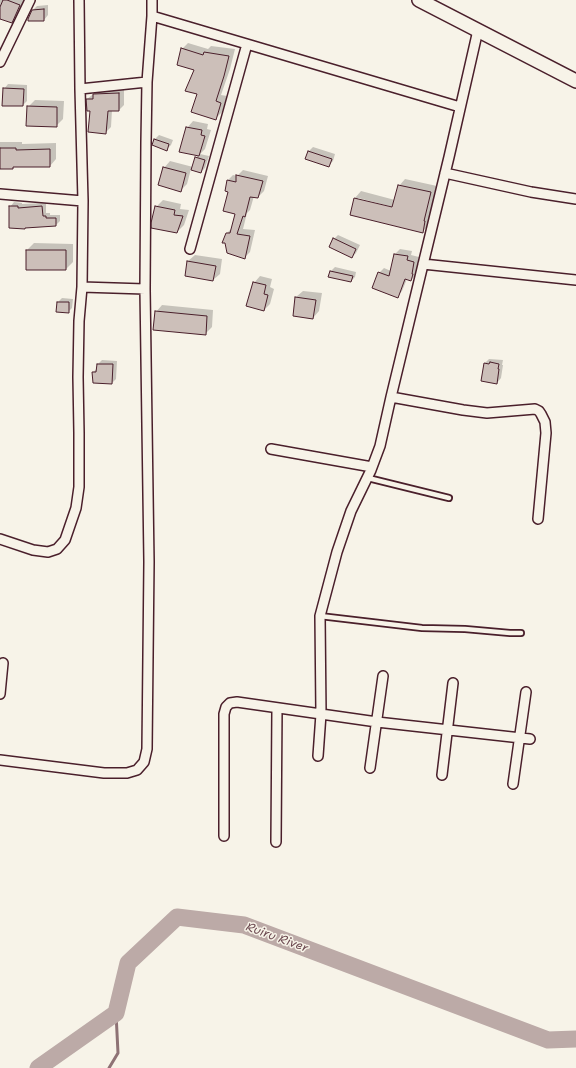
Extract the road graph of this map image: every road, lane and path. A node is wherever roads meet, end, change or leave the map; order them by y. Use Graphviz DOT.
graph roads {
  1 [pos="30,0"];
  2 [pos="79,0"];
  3 [pos="152,0"];
  4 [pos="419,0"];
  5 [pos="152,16"];
  6 [pos="478,30"];
  7 [pos="247,44"];
  8 [pos="0,62"];
  9 [pos="576,81"];
  10 [pos="147,82"];
  11 [pos="80,88"];
  12 [pos="460,107"];
  13 [pos="445,173"];
  14 [pos="0,194"];
  15 [pos="576,199"];
  16 [pos="83,201"];
  17 [pos="190,249"];
  18 [pos="423,264"];
  19 [pos="576,280"];
  20 [pos="82,286"];
  21 [pos="145,289"];
  22 [pos="391,397"];
  23 [pos="271,449"];
  24 [pos="372,467"];
  25 [pos="368,478"];
  26 [pos="449,498"];
  27 [pos="538,520"];
  28 [pos="0,539"];
  29 [pos="320,616"];
  30 [pos="521,633"];
  31 [pos="3,663"];
  32 [pos="383,676"];
  33 [pos="453,683"];
  34 [pos="526,692"];
  35 [pos="0,694"];
  36 [pos="277,708"];
  37 [pos="321,714"];
  38 [pos="377,722"];
  39 [pos="448,730"];
  40 [pos="520,737"];
  41 [pos="530,738"];
  42 [pos="318,756"];
  43 [pos="0,760"];
  44 [pos="370,768"];
  45 [pos="442,775"];
  46 [pos="514,784"];
  47 [pos="224,836"];
  48 [pos="276,842"];
  1 -- 8 [label="street"];
  2 -- 11 [label="street"];
  3 -- 5 [label="street"];
  4 -- 6 [label="street"];
  5 -- 7 [label="street"];
  5 -- 10 [label="street"];
  6 -- 9 [label="street"];
  6 -- 12 [label="street"];
  7 -- 12 [label="street"];
  7 -- 17 [label="street"];
  10 -- 11 [label="street"];
  10 -- 21 [label="street"];
  11 -- 16 [label="street"];
  12 -- 13 [label="street"];
  13 -- 15 [label="street"];
  13 -- 18 [label="street"];
  14 -- 16 [label="street"];
  16 -- 20 [label="street"];
  18 -- 19 [label="street"];
  18 -- 22 [label="street"];
  20 -- 21 [label="street"];
  20 -- 28 [label="street"];
  21 -- 43 [label="street"];
  22 -- 24 [label="street"];
  22 -- 27 [label="street"];
  23 -- 24 [label="street"];
  24 -- 25 [label="street"];
  25 -- 26 [label="lane"];
  25 -- 29 [label="street"];
  29 -- 30 [label="lane"];
  29 -- 37 [label="street"];
  31 -- 35 [label="street"];
  32 -- 38 [label="street"];
  33 -- 39 [label="street"];
  34 -- 40 [label="street"];
  36 -- 37 [label="street"];
  36 -- 47 [label="street"];
  36 -- 48 [label="street"];
  37 -- 38 [label="street"];
  37 -- 42 [label="street"];
  38 -- 39 [label="street"];
  38 -- 44 [label="street"];
  39 -- 40 [label="street"];
  39 -- 45 [label="street"];
  40 -- 41 [label="street"];
  40 -- 46 [label="street"];
}
